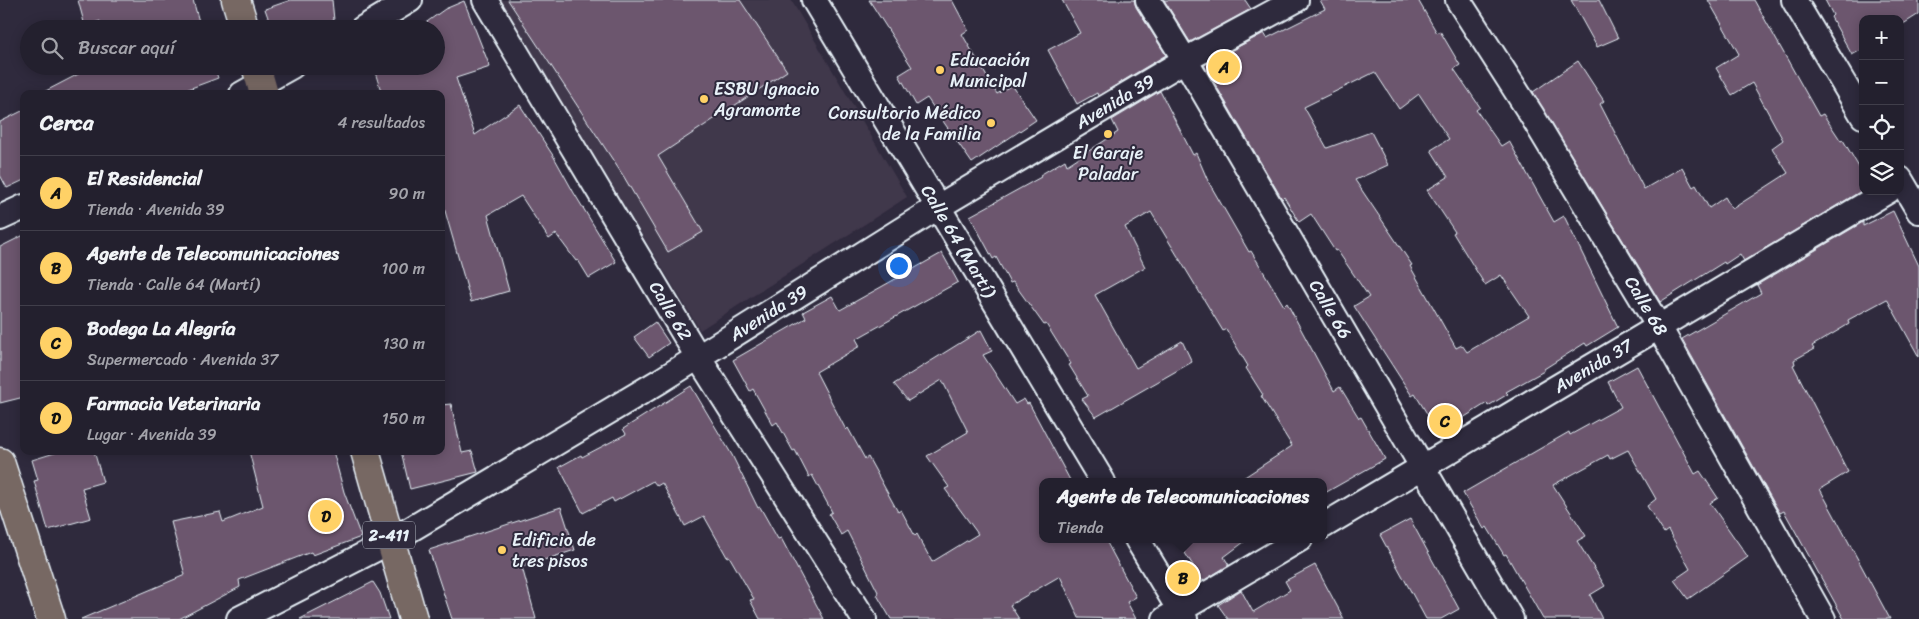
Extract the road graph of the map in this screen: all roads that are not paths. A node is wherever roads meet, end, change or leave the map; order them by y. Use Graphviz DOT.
graph roads {
  1 [pos="236,0"];
  2 [pos="410,0"];
  3 [pos="485,0"];
  4 [pos="814,0"];
  5 [pos="1148,0"];
  6 [pos="1296,0"];
  7 [pos="1458,0"];
  8 [pos="1794,0"];
  9 [pos="242,20"];
  10 [pos="377,20"];
  11 [pos="1185,60"];
  12 [pos="274,75"];
  13 [pos="255,84"];
  14 [pos="1859,109"];
  15 [pos="1904,185"];
  16 [pos="1880,195"];
  17 [pos="938,207"];
  18 [pos="20,209"];
  19 [pos="1919,211"];
  20 [pos="0,218"];
  21 [pos="1659,327"];
  22 [pos="698,357"];
  23 [pos="367,455"];
  24 [pos="0,462"];
  25 [pos="1422,468"];
  26 [pos="1101,478"];
  27 [pos="1327,524"];
  28 [pos="391,541"];
  29 [pos="1140,543"];
  30 [pos="1294,543"];
  31 [pos="1177,616"];
  32 [pos="51,619"];
  33 [pos="239,619"];
  34 [pos="413,619"];
  35 [pos="864,619"];
  36 [pos="1511,619"];
  37 [pos="1823,619"];
  1 -- 9 [label="main road"];
  2 -- 10 [label="street"];
  3 -- 22 [label="street, Calle 62"];
  4 -- 17 [label="street, Calle 64 (Martí)"];
  5 -- 11 [label="street, Calle 66"];
  6 -- 11 [label="street, Avenida 39"];
  7 -- 21 [label="street, Calle 68"];
  8 -- 14 [label="street"];
  11 -- 17 [label="street, Avenida 39"];
  11 -- 25 [label="street, Calle 66"];
  12 -- 13 [label="street"];
  15 -- 19 [label="street"];
  16 -- 21 [label="street, Avenida 37"];
  17 -- 22 [label="street, Avenida 39"];
  17 -- 26 [label="street, Calle 64 (Martí)"];
  18 -- 20 [label="street"];
  21 -- 25 [label="street, Avenida 37"];
  21 -- 37 [label="street, Calle 68"];
  22 -- 28 [label="street, Avenida 39"];
  22 -- 35 [label="street, Calle 62"];
  23 -- 28 [label="main road, 2-411"];
  24 -- 32 [label="main road"];
  25 -- 27 [label="street, Avenida 37"];
  25 -- 36 [label="street, Calle 66"];
  28 -- 33 [label="street, Avenida 39"];
  28 -- 34 [label="main road, 2-411"];
  29 -- 31 [label="street"];
  30 -- 31 [label="street"];
}
